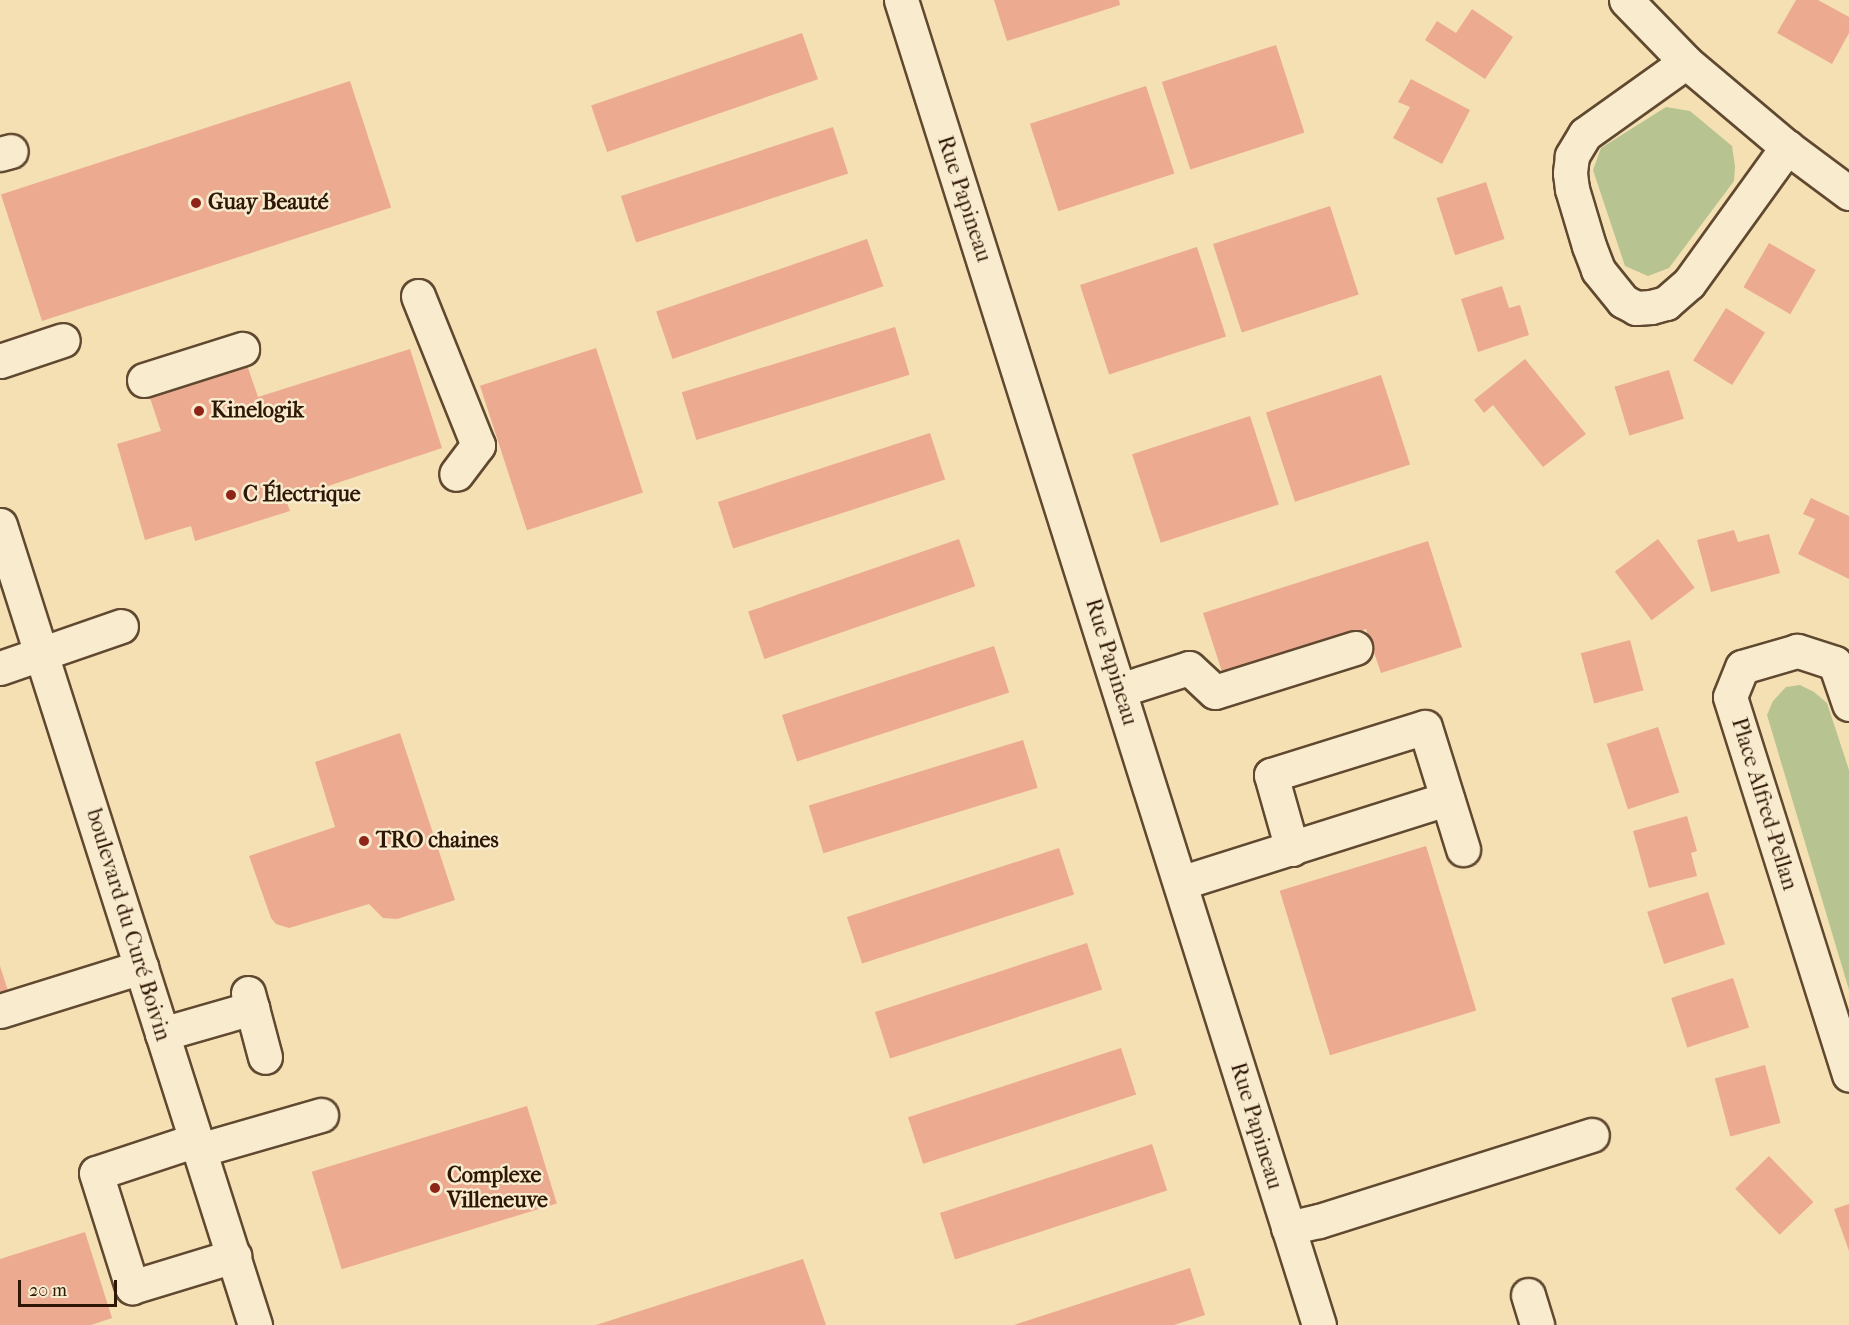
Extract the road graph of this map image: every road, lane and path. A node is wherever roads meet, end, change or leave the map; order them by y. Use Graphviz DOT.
graph roads {
  1 [pos="901,0"];
  2 [pos="1626,0"];
  3 [pos="1686,62"];
  4 [pos="1787,147"];
  5 [pos="1849,192"];
  6 [pos="418,296"];
  7 [pos="63,340"];
  8 [pos="242,349"];
  9 [pos="0,361"];
  10 [pos="144,380"];
  11 [pos="456,474"];
  12 [pos="0,525"];
  13 [pos="121,626"];
  14 [pos="1355,648"];
  15 [pos="43,654"];
  16 [pos="0,668"];
  17 [pos="1120,690"];
  18 [pos="1849,704"];
  19 [pos="1447,799"];
  20 [pos="1292,849"];
  21 [pos="1463,849"];
  22 [pos="1180,883"];
  23 [pos="141,967"];
  24 [pos="0,1011"];
  25 [pos="162,1034"];
  26 [pos="265,1057"];
  27 [pos="1849,1074"];
  28 [pos="321,1115"];
  29 [pos="1592,1135"];
  30 [pos="198,1145"];
  31 [pos="1288,1228"];
  32 [pos="234,1256"];
  33 [pos="255,1325"];
  34 [pos="1318,1325"];
  1 -- 17 [label="street, Rue Papineau"];
  2 -- 3 [label="street"];
  3 -- 4 [label="street"];
  3 -- 4 [label="street"];
  4 -- 5 [label="street"];
  6 -- 11 [label="street"];
  7 -- 9 [label="street"];
  8 -- 10 [label="street"];
  12 -- 15 [label="street, boulevard du Curé Boivin"];
  13 -- 15 [label="street"];
  14 -- 17 [label="street"];
  15 -- 16 [label="street"];
  15 -- 23 [label="street, boulevard du Curé Boivin"];
  17 -- 22 [label="street, Rue Papineau"];
  18 -- 27 [label="street, Place Alfred-Pellan"];
  19 -- 20 [label="street"];
  19 -- 20 [label="street"];
  19 -- 21 [label="street"];
  20 -- 22 [label="street"];
  22 -- 31 [label="street, Rue Papineau"];
  23 -- 24 [label="street"];
  23 -- 25 [label="street, boulevard du Curé Boivin"];
  25 -- 26 [label="street"];
  25 -- 30 [label="street, boulevard du Curé Boivin"];
  28 -- 30 [label="street"];
  29 -- 31 [label="street"];
  30 -- 32 [label="street, boulevard du Curé Boivin"];
  30 -- 32 [label="street"];
  31 -- 34 [label="street, Rue Papineau"];
  32 -- 33 [label="street, boulevard du Curé Boivin"];
}
